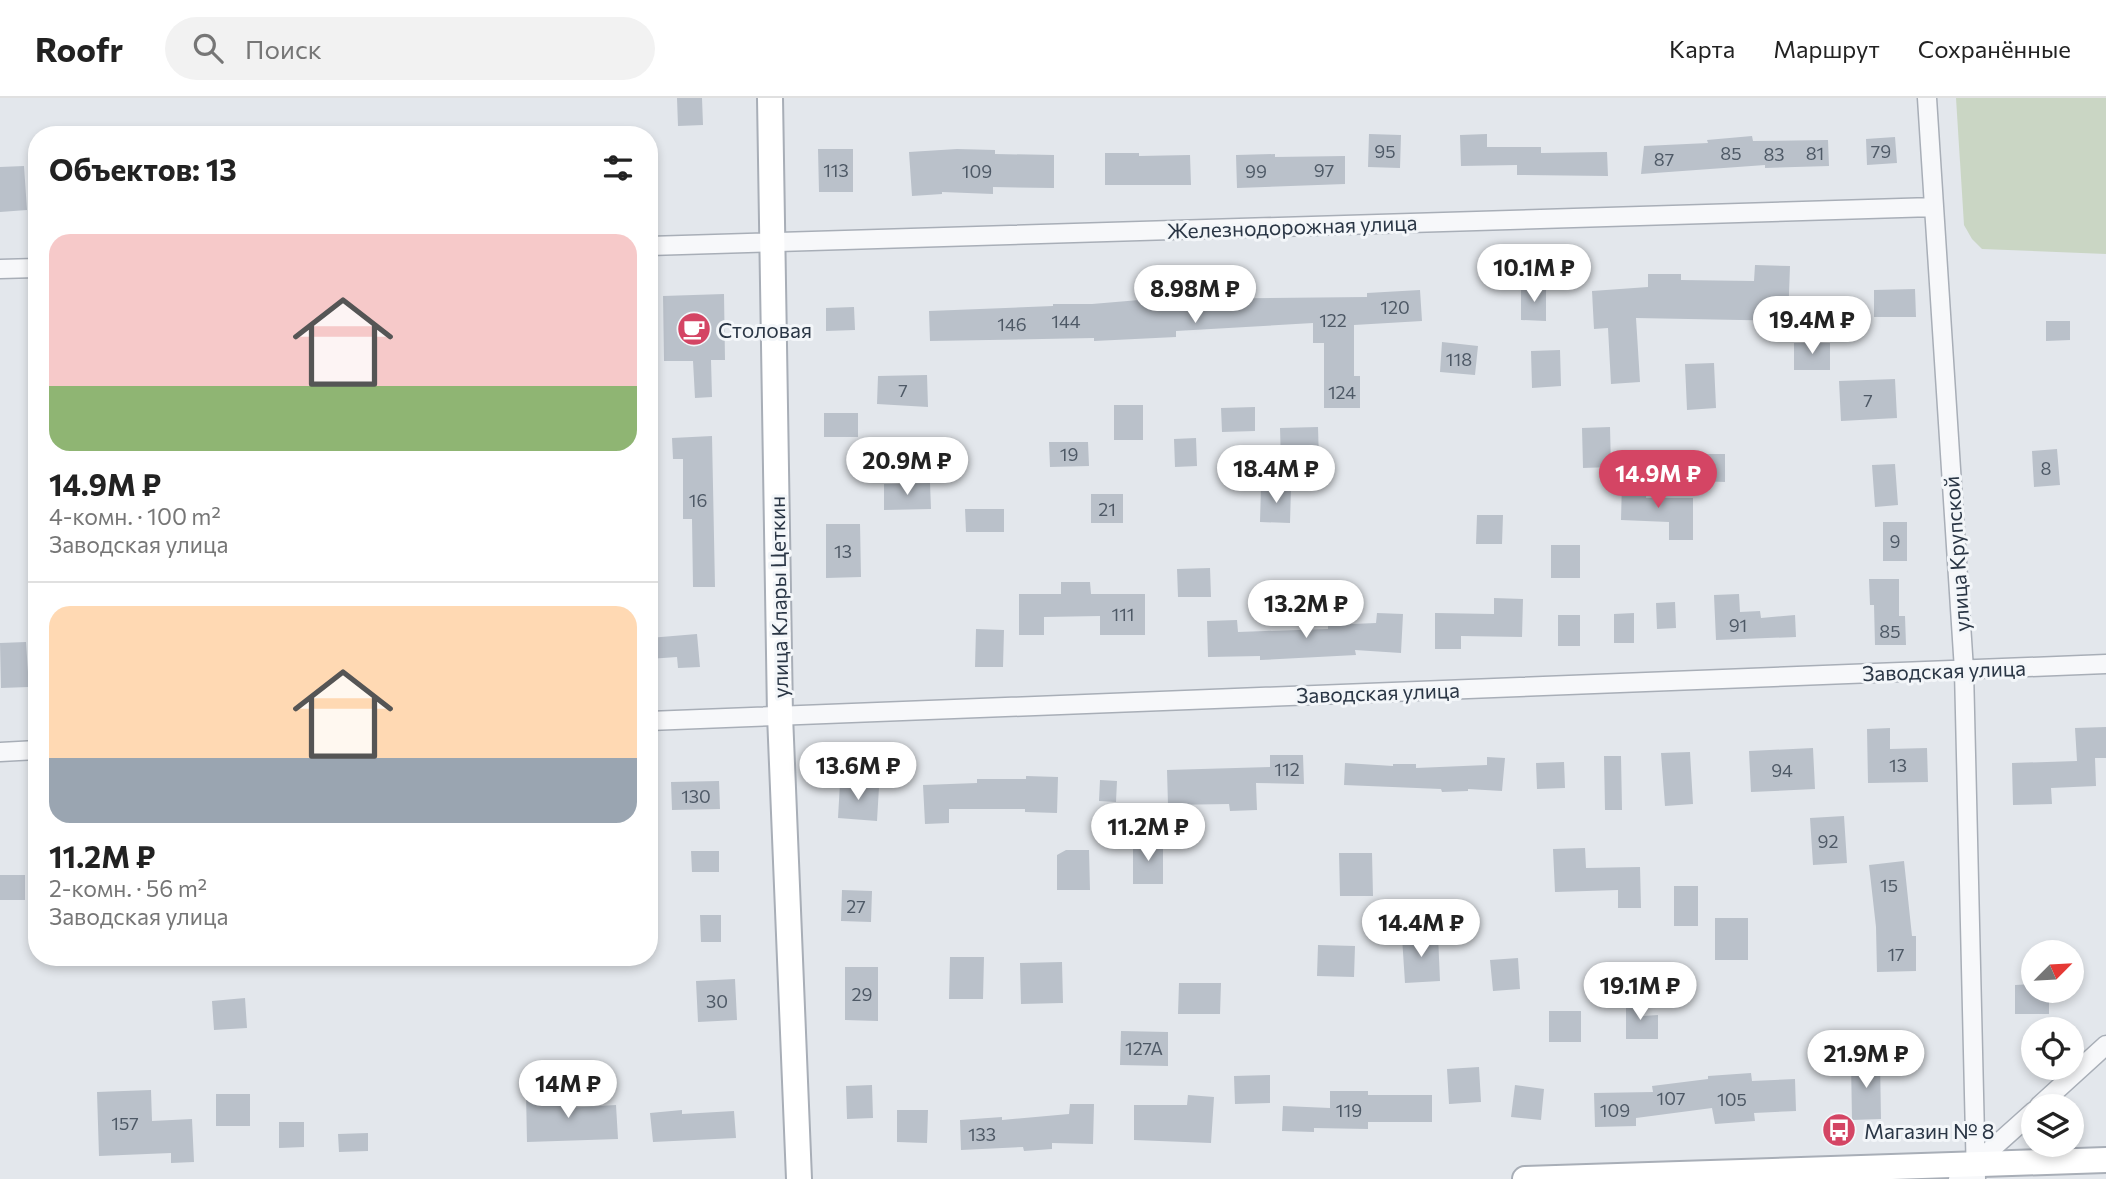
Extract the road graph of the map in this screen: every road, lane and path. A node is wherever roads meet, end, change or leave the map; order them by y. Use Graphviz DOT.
graph roads {
  1 [pos="770,98"];
  2 [pos="1927,98"];
  3 [pos="1934,207"];
  4 [pos="772,242"];
  5 [pos="658,246"];
  6 [pos="28,268"];
  7 [pos="0,269"];
  8 [pos="2106,664"];
  9 [pos="1964,670"];
  10 [pos="780,715"];
  11 [pos="658,721"];
  12 [pos="28,750"];
  13 [pos="0,752"];
  14 [pos="2106,1045"];
  15 [pos="2052,1094"];
  16 [pos="2021,1124"];
  17 [pos="2106,1160"];
  18 [pos="1970,1174"];
  19 [pos="799,1179"];
  20 [pos="1525,1179"];
  1 -- 4 [label="street, улица Клары Цеткин"];
  2 -- 3 [label="street, улица Крупской"];
  3 -- 4 [label="street, Железнодорожная улица"];
  3 -- 9 [label="street, улица Крупской"];
  4 -- 5 [label="street, Железнодорожная улица"];
  4 -- 10 [label="street, улица Клары Цеткин"];
  6 -- 7 [label="street"];
  8 -- 9 [label="street, Заводская улица"];
  9 -- 10 [label="street, Заводская улица"];
  9 -- 18 [label="street, улица Крупской"];
  10 -- 11 [label="street, Заводская улица"];
  10 -- 19 [label="street, улица Клары Цеткин"];
  12 -- 13 [label="street"];
  14 -- 15 [label="street"];
  16 -- 18 [label="street"];
  17 -- 18 [label="street"];
  18 -- 20 [label="street"];
}
